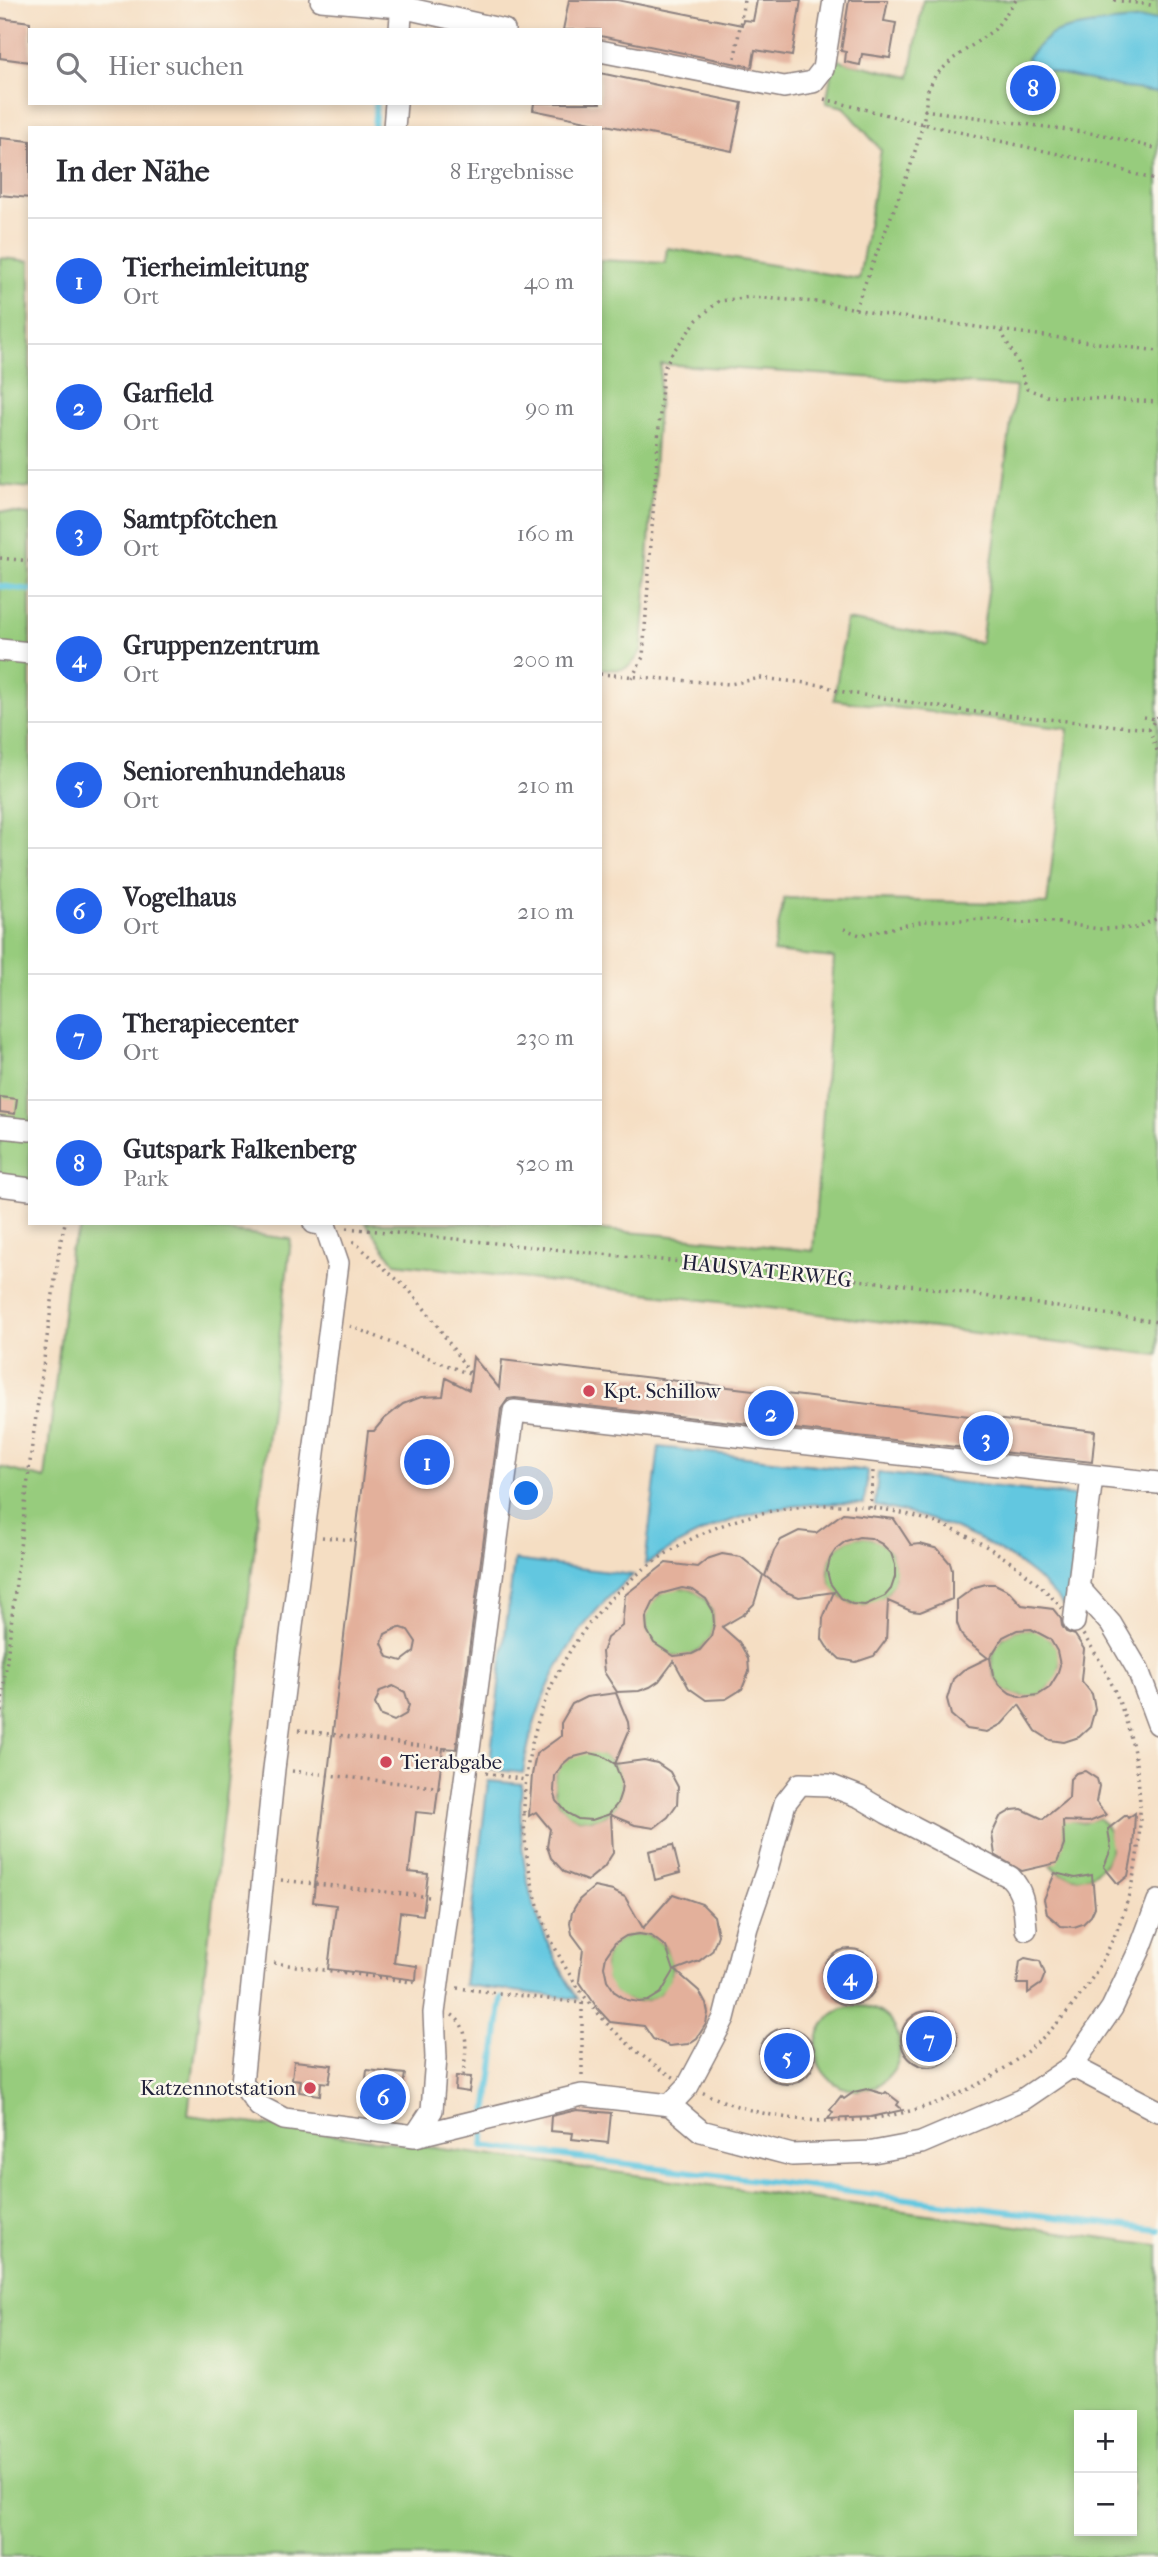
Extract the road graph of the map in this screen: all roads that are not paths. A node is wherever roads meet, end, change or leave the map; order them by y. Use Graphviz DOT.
graph roads {
  1 [pos="321,0"];
  2 [pos="834,0"];
  3 [pos="402,4"];
  4 [pos="400,28"];
  5 [pos="496,28"];
  6 [pos="602,51"];
  7 [pos="396,105"];
  8 [pos="394,126"];
  9 [pos="0,650"];
  10 [pos="28,653"];
  11 [pos="0,1127"];
  12 [pos="28,1130"];
  13 [pos="0,1185"];
  14 [pos="28,1189"];
  15 [pos="320,1225"];
  16 [pos="1092,1477"];
  17 [pos="1158,1483"];
  18 [pos="1078,1587"];
  19 [pos="1074,1622"];
  20 [pos="1158,1724"];
  21 [pos="1158,1901"];
  22 [pos="1026,1929"];
  23 [pos="1072,2066"];
  24 [pos="670,2105"];
  25 [pos="1158,2111"];
  26 [pos="415,2136"];
  1 -- 3 [label="street"];
  2 -- 6 [label="street"];
  3 -- 4 [label="street"];
  3 -- 5 [label="street"];
  7 -- 8 [label="street"];
  9 -- 10 [label="street"];
  11 -- 12 [label="street"];
  13 -- 14 [label="street"];
  15 -- 26 [label="street"];
  16 -- 17 [label="street"];
  16 -- 18 [label="street"];
  16 -- 26 [label="street"];
  18 -- 19 [label="street"];
  18 -- 20 [label="street"];
  21 -- 23 [label="street"];
  22 -- 24 [label="street"];
  23 -- 24 [label="street"];
  23 -- 25 [label="street"];
  24 -- 26 [label="street"];
}
